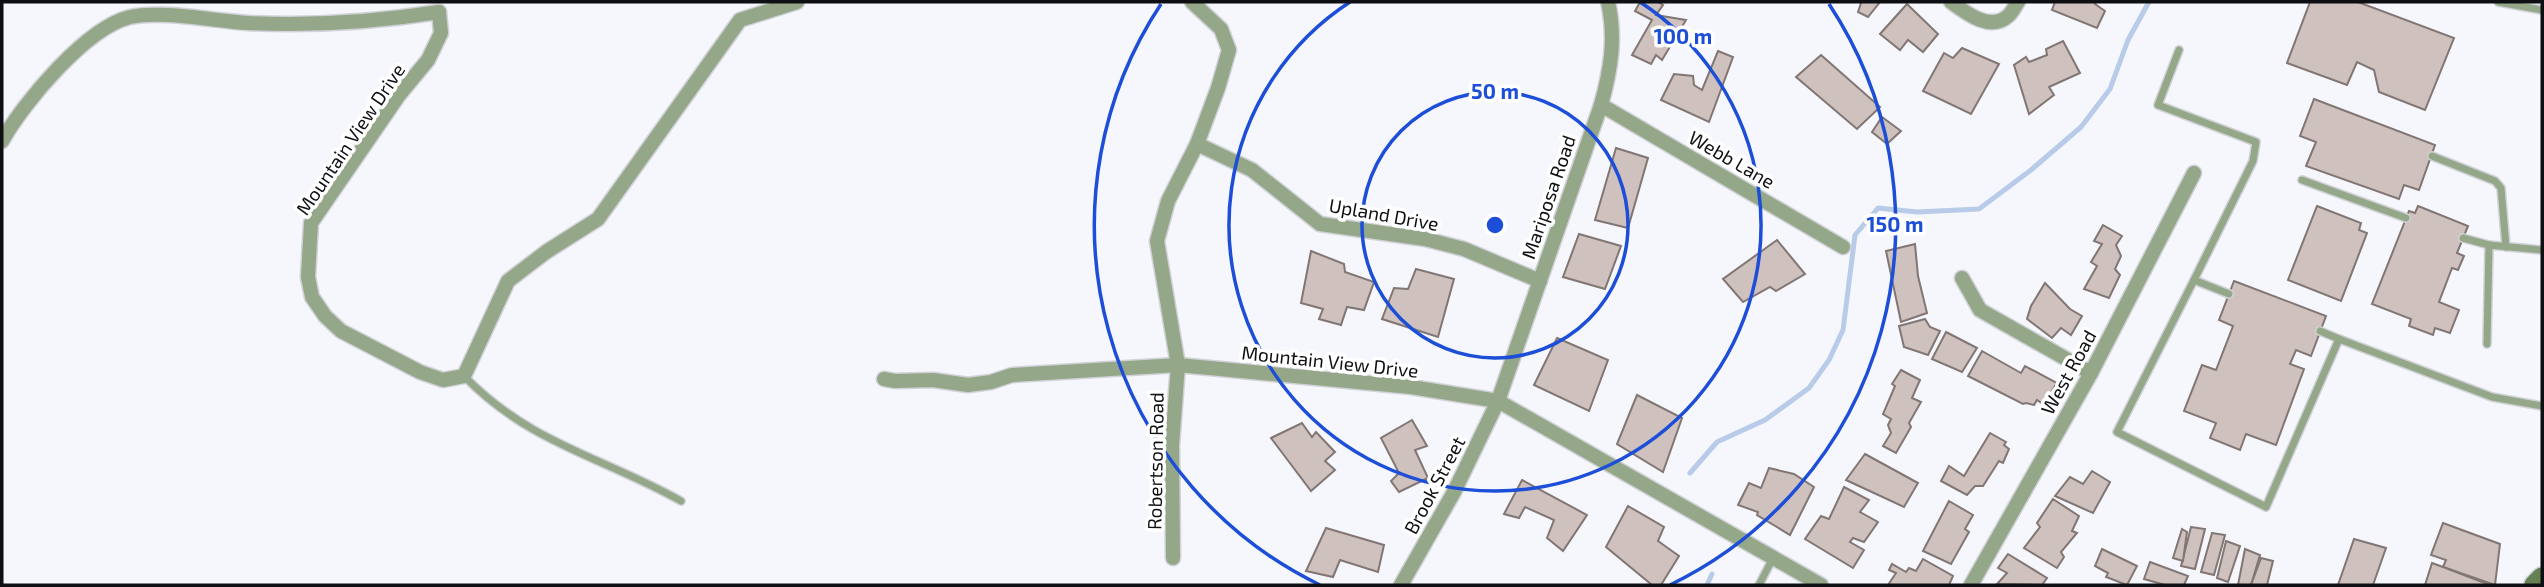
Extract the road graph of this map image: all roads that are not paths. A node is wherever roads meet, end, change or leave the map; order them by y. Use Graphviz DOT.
graph roads {
  1 [pos="797,2"];
  2 [pos="1192,2"];
  3 [pos="1608,2"];
  4 [pos="1951,2"];
  5 [pos="2018,2"];
  6 [pos="2497,2"];
  7 [pos="443,7"];
  8 [pos="2542,10"];
  9 [pos="2179,50"];
  10 [pos="1601,104"];
  11 [pos="2,141"];
  12 [pos="1197,144"];
  13 [pos="2432,156"];
  14 [pos="2194,173"];
  15 [pos="2302,180"];
  16 [pos="2406,218"];
  17 [pos="2463,238"];
  18 [pos="2489,245"];
  19 [pos="1843,247"];
  20 [pos="2505,247"];
  21 [pos="2542,250"];
  22 [pos="1962,278"];
  23 [pos="2193,280"];
  24 [pos="1540,281"];
  25 [pos="2229,294"];
  26 [pos="2320,331"];
  27 [pos="2339,339"];
  28 [pos="2487,344"];
  29 [pos="1178,365"];
  30 [pos="2091,373"];
  31 [pos="464,376"];
  32 [pos="884,379"];
  33 [pos="1498,401"];
  34 [pos="2542,406"];
  35 [pos="681,501"];
  36 [pos="1173,558"];
  37 [pos="1773,558"];
  38 [pos="2542,578"];
  39 [pos="1401,585"];
  40 [pos="1759,585"];
  41 [pos="1822,585"];
  42 [pos="1970,585"];
  43 [pos="2535,585"];
  1 -- 31 [label="street"];
  2 -- 12 [label="street"];
  3 -- 10 [label="street, Mariposa Road"];
  4 -- 5 [label="street"];
  6 -- 8 [label="lane"];
  7 -- 11 [label="street, Mountain View Drive"];
  7 -- 31 [label="street, Mountain View Drive"];
  9 -- 23 [label="lane"];
  10 -- 19 [label="street, Webb Lane"];
  10 -- 24 [label="street, Mariposa Road"];
  12 -- 24 [label="street, Upland Drive"];
  12 -- 29 [label="street"];
  13 -- 20 [label="lane"];
  14 -- 30 [label="street, West Road"];
  15 -- 16 [label="lane"];
  17 -- 18 [label="lane"];
  18 -- 20 [label="lane"];
  18 -- 28 [label="lane"];
  20 -- 21 [label="lane"];
  22 -- 30 [label="street"];
  23 -- 25 [label="lane"];
  23 -- 27 [label="lane"];
  24 -- 33 [label="street, Mariposa Road"];
  26 -- 27 [label="lane"];
  27 -- 34 [label="lane"];
  29 -- 32 [label="street, Mountain View Drive"];
  29 -- 33 [label="street, Mountain View Drive"];
  29 -- 36 [label="street, Robertson Road"];
  30 -- 42 [label="street, West Road"];
  31 -- 35 [label="lane"];
  33 -- 37 [label="street, Mountain View Drive"];
  33 -- 39 [label="street, Brook Street"];
  37 -- 40 [label="lane"];
  37 -- 41 [label="street, Mountain View Drive"];
  38 -- 43 [label="main road"];
}
